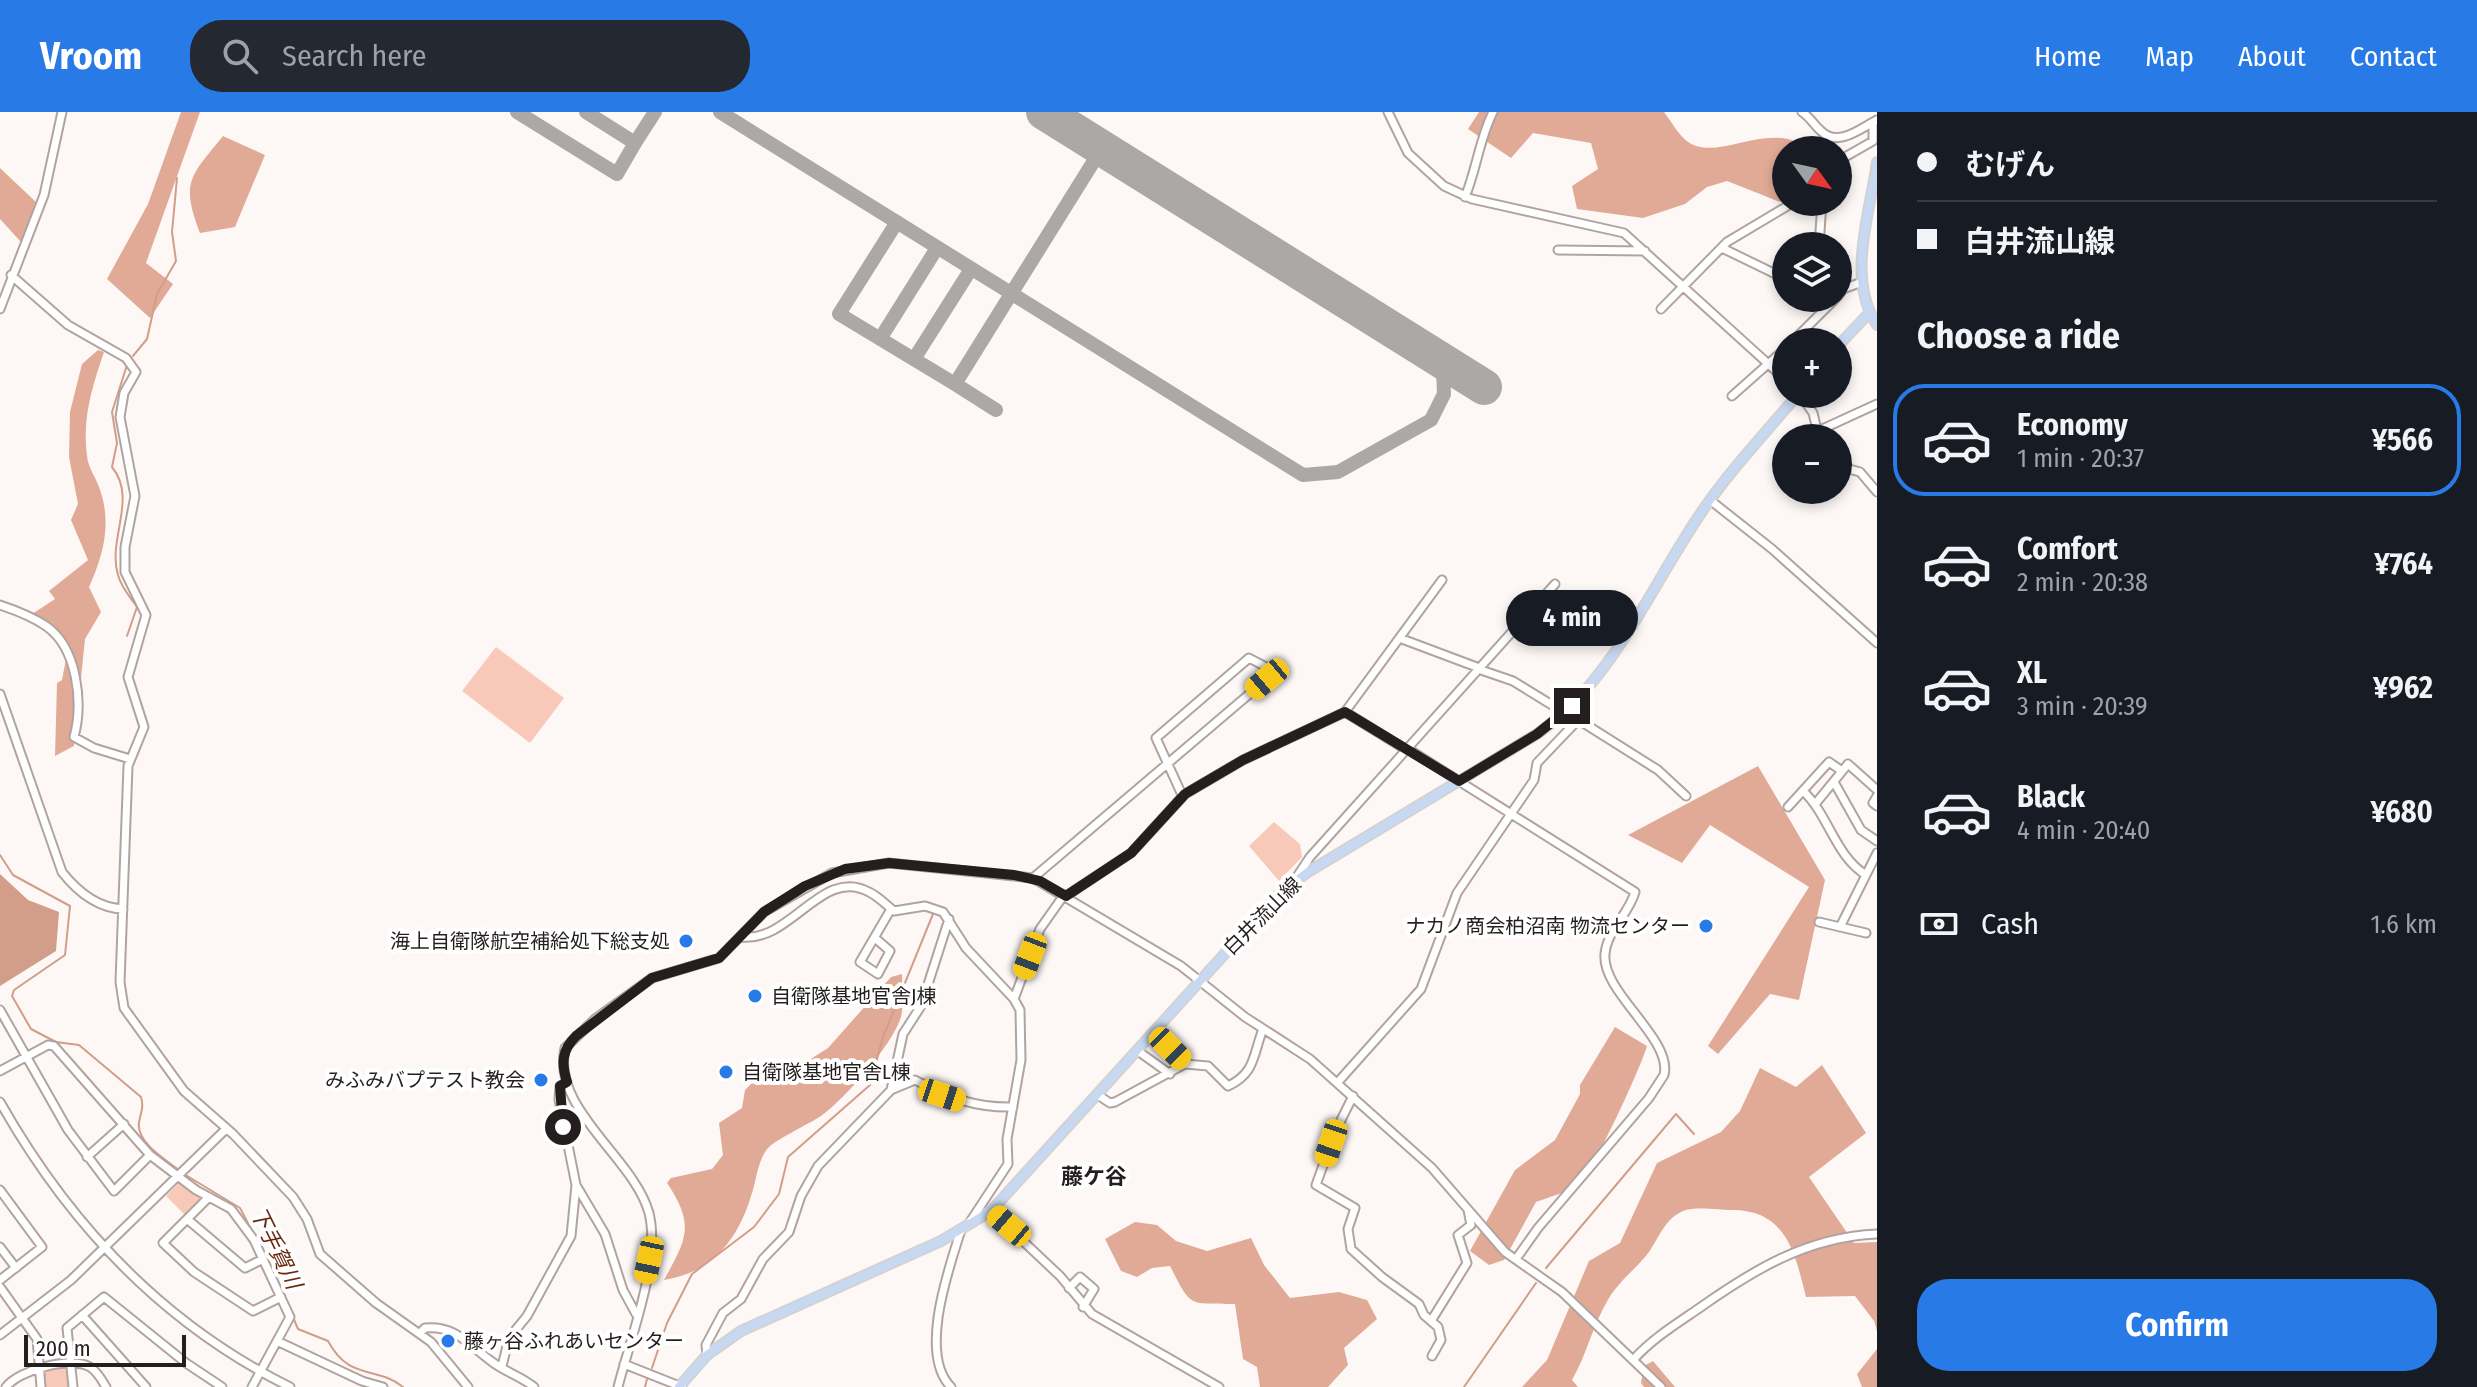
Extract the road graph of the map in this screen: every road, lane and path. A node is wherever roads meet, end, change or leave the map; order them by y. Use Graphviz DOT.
graph roads {
  1 [pos="62,112"];
  2 [pos="1388,112"];
  3 [pos="1493,112"];
  4 [pos="1802,112"];
  5 [pos="1875,121"];
  6 [pos="1852,154"];
  7 [pos="1877,162"];
  8 [pos="1465,197"];
  9 [pos="1772,216"];
  10 [pos="1722,248"];
  11 [pos="1558,250"];
  12 [pos="1645,251"];
  13 [pos="1772,272"];
  14 [pos="11,275"];
  15 [pos="1862,282"];
  16 [pos="1852,287"];
  17 [pos="1683,288"];
  18 [pos="0,309"];
  19 [pos="1661,309"];
  20 [pos="1821,312"];
  21 [pos="1869,313"];
  22 [pos="1877,325"];
  23 [pos="1805,328"];
  24 [pos="1852,331"];
  25 [pos="1770,363"];
  26 [pos="1732,396"];
  27 [pos="1877,404"];
  28 [pos="1787,408"];
  29 [pos="1838,424"];
  30 [pos="1852,470"];
  31 [pos="1877,492"];
  32 [pos="1710,500"];
  33 [pos="1442,580"];
  34 [pos="1555,584"];
  35 [pos="0,605"];
  36 [pos="1402,639"];
  37 [pos="1877,643"];
  38 [pos="1481,669"];
  39 [pos="0,694"];
  40 [pos="1345,712"];
  41 [pos="1566,712"];
  42 [pos="1578,720"];
  43 [pos="1408,750"];
  44 [pos="130,759"];
  45 [pos="1167,764"];
  46 [pos="1842,771"];
  47 [pos="1459,781"];
  48 [pos="1834,782"];
  49 [pos="1803,791"];
  50 [pos="1877,793"];
  51 [pos="1182,795"];
  52 [pos="1686,796"];
  53 [pos="1816,803"];
  54 [pos="1877,806"];
  55 [pos="1788,807"];
  56 [pos="1512,814"];
  57 [pos="1877,841"];
  58 [pos="1877,853"];
  59 [pos="1866,875"];
  60 [pos="1033,878"];
  61 [pos="1294,881"];
  62 [pos="1065,896"];
  63 [pos="123,909"];
  64 [pos="891,909"];
  65 [pos="949,919"];
  66 [pos="1819,922"];
  67 [pos="1840,927"];
  68 [pos="1866,933"];
  69 [pos="741,937"];
  70 [pos="875,938"];
  71 [pos="1200,982"];
  72 [pos="1014,999"];
  73 [pos="0,1010"];
  74 [pos="1263,1029"];
  75 [pos="1154,1033"];
  76 [pos="1138,1051"];
  77 [pos="27,1056"];
  78 [pos="1185,1064"];
  79 [pos="0,1071"];
  80 [pos="1170,1074"];
  81 [pos="566,1080"];
  82 [pos="1338,1082"];
  83 [pos="891,1090"];
  84 [pos="1098,1095"];
  85 [pos="1353,1096"];
  86 [pos="0,1102"];
  87 [pos="1013,1107"];
  88 [pos="124,1124"];
  89 [pos="226,1129"];
  90 [pos="150,1155"];
  91 [pos="87,1157"];
  92 [pos="181,1174"];
  93 [pos="576,1185"];
  94 [pos="0,1190"];
  95 [pos="209,1197"];
  96 [pos="1468,1208"];
  97 [pos="991,1211"];
  98 [pos="187,1219"];
  99 [pos="964,1229"];
  100 [pos="1877,1234"];
  101 [pos="0,1247"];
  102 [pos="104,1250"];
  103 [pos="1516,1259"];
  104 [pos="261,1260"];
  105 [pos="16,1268"];
  106 [pos="0,1280"];
  107 [pos="0,1287"];
  108 [pos="1069,1288"];
  109 [pos="281,1297"];
  110 [pos="1083,1307"];
  111 [pos="636,1314"];
  112 [pos="82,1315"];
  113 [pos="23,1318"];
  114 [pos="1431,1321"];
  115 [pos="420,1333"];
  116 [pos="0,1335"];
  117 [pos="279,1342"];
  118 [pos="707,1355"];
  119 [pos="1432,1356"];
  120 [pos="1634,1359"];
  121 [pos="624,1364"];
  122 [pos="70,1365"];
  123 [pos="502,1366"];
  124 [pos="40,1368"];
  125 [pos="261,1372"];
  126 [pos="4,1385"];
  127 [pos="944,1385"];
  128 [pos="41,1387"];
  129 [pos="73,1387"];
  130 [pos="106,1387"];
  131 [pos="146,1387"];
  132 [pos="222,1387"];
  133 [pos="252,1387"];
  134 [pos="290,1387"];
  135 [pos="383,1387"];
  136 [pos="468,1387"];
  137 [pos="534,1387"];
  138 [pos="618,1387"];
  139 [pos="680,1387"];
  140 [pos="1219,1387"];
  141 [pos="1661,1387"];
  1 -- 14 [label="street"];
  2 -- 8 [label="street"];
  3 -- 8 [label="street"];
  4 -- 5 [label="street"];
  5 -- 6 [label="street"];
  7 -- 15 [label="main road"];
  8 -- 12 [label="street"];
  9 -- 10 [label="street"];
  10 -- 13 [label="street"];
  10 -- 17 [label="street"];
  11 -- 12 [label="street"];
  12 -- 17 [label="street"];
  14 -- 18 [label="street"];
  14 -- 44 [label="street"];
  15 -- 16 [label="street"];
  15 -- 21 [label="main road"];
  17 -- 19 [label="street"];
  17 -- 25 [label="street"];
  20 -- 23 [label="street"];
  21 -- 22 [label="main road"];
  21 -- 24 [label="main road"];
  25 -- 26 [label="street"];
  27 -- 29 [label="street"];
  28 -- 32 [label="main road, 白井流山線"];
  30 -- 31 [label="street"];
  32 -- 37 [label="street"];
  32 -- 41 [label="main road, 白井流山線"];
  33 -- 36 [label="street"];
  34 -- 38 [label="street"];
  35 -- 44 [label="street"];
  36 -- 38 [label="street"];
  36 -- 40 [label="street"];
  38 -- 41 [label="street"];
  38 -- 43 [label="street"];
  39 -- 63 [label="street"];
  40 -- 43 [label="street"];
  40 -- 51 [label="street"];
  41 -- 42 [label="street"];
  41 -- 47 [label="main road, 白井流山線"];
  42 -- 52 [label="street"];
  42 -- 56 [label="street"];
  43 -- 47 [label="street"];
  43 -- 61 [label="street"];
  44 -- 63 [label="street"];
  45 -- 45 [label="street"];
  45 -- 51 [label="street"];
  45 -- 60 [label="street"];
  46 -- 48 [label="street"];
  46 -- 49 [label="street"];
  46 -- 50 [label="street"];
  47 -- 56 [label="street"];
  47 -- 61 [label="main road, 白井流山線"];
  48 -- 53 [label="street"];
  48 -- 57 [label="street"];
  49 -- 53 [label="street"];
  49 -- 55 [label="street"];
  50 -- 54 [label="street"];
  51 -- 62 [label="street"];
  53 -- 59 [label="street"];
  56 -- 82 [label="street"];
  56 -- 103 [label="street"];
  58 -- 59 [label="street"];
  59 -- 67 [label="street"];
  60 -- 62 [label="street"];
  60 -- 69 [label="street"];
  61 -- 71 [label="main road, 白井流山線"];
  62 -- 71 [label="street"];
  62 -- 72 [label="street"];
  63 -- 89 [label="street"];
  64 -- 65 [label="street"];
  64 -- 69 [label="street"];
  64 -- 70 [label="street"];
  65 -- 72 [label="street"];
  65 -- 83 [label="street"];
  66 -- 67 [label="street"];
  67 -- 68 [label="street"];
  69 -- 81 [label="street"];
  70 -- 70 [label="street"];
  71 -- 74 [label="street"];
  71 -- 75 [label="main road, 白井流山線"];
  72 -- 87 [label="street"];
  73 -- 77 [label="street"];
  74 -- 78 [label="street"];
  74 -- 82 [label="street"];
  75 -- 76 [label="main road, 白井流山線"];
  75 -- 78 [label="street"];
  76 -- 80 [label="street"];
  76 -- 84 [label="main road, 白井流山線"];
  77 -- 79 [label="street"];
  77 -- 88 [label="street"];
  77 -- 91 [label="street"];
  78 -- 80 [label="street"];
  80 -- 84 [label="street"];
  81 -- 93 [label="street"];
  81 -- 111 [label="street"];
  82 -- 85 [label="street"];
  83 -- 87 [label="street"];
  83 -- 118 [label="street"];
  84 -- 97 [label="main road, 白井流山線"];
  85 -- 96 [label="street"];
  85 -- 114 [label="street"];
  86 -- 102 [label="street"];
  87 -- 99 [label="street"];
  88 -- 90 [label="street"];
  88 -- 91 [label="street"];
  89 -- 92 [label="street"];
  89 -- 115 [label="street"];
  90 -- 91 [label="street"];
  90 -- 92 [label="street"];
  92 -- 95 [label="street"];
  92 -- 102 [label="street"];
  93 -- 111 [label="street"];
  93 -- 123 [label="street"];
  94 -- 105 [label="street"];
  95 -- 98 [label="street"];
  95 -- 104 [label="street"];
  96 -- 103 [label="street"];
  96 -- 114 [label="street"];
  97 -- 99 [label="main road, 白井流山線"];
  97 -- 108 [label="street"];
  98 -- 104 [label="street"];
  98 -- 109 [label="street"];
  99 -- 118 [label="main road, 白井流山線"];
  99 -- 127 [label="street"];
  100 -- 120 [label="street"];
  101 -- 105 [label="street"];
  102 -- 113 [label="street"];
  102 -- 125 [label="street"];
  103 -- 120 [label="street"];
  104 -- 109 [label="street"];
  105 -- 106 [label="street"];
  107 -- 113 [label="street"];
  108 -- 110 [label="street"];
  108 -- 110 [label="street"];
  109 -- 117 [label="street"];
  110 -- 140 [label="street"];
  111 -- 121 [label="street"];
  112 -- 122 [label="street"];
  112 -- 131 [label="street"];
  112 -- 132 [label="street"];
  113 -- 116 [label="street"];
  113 -- 124 [label="street"];
  114 -- 119 [label="street"];
  115 -- 123 [label="street"];
  115 -- 136 [label="street"];
  117 -- 125 [label="street"];
  117 -- 135 [label="street"];
  118 -- 139 [label="main road, 白井流山線"];
  120 -- 141 [label="street"];
  121 -- 138 [label="street"];
  121 -- 139 [label="street"];
  122 -- 124 [label="street"];
  122 -- 129 [label="street"];
  122 -- 130 [label="street"];
  123 -- 137 [label="street"];
  124 -- 126 [label="street"];
  124 -- 128 [label="street"];
  125 -- 133 [label="street"];
  125 -- 134 [label="street"];
}
